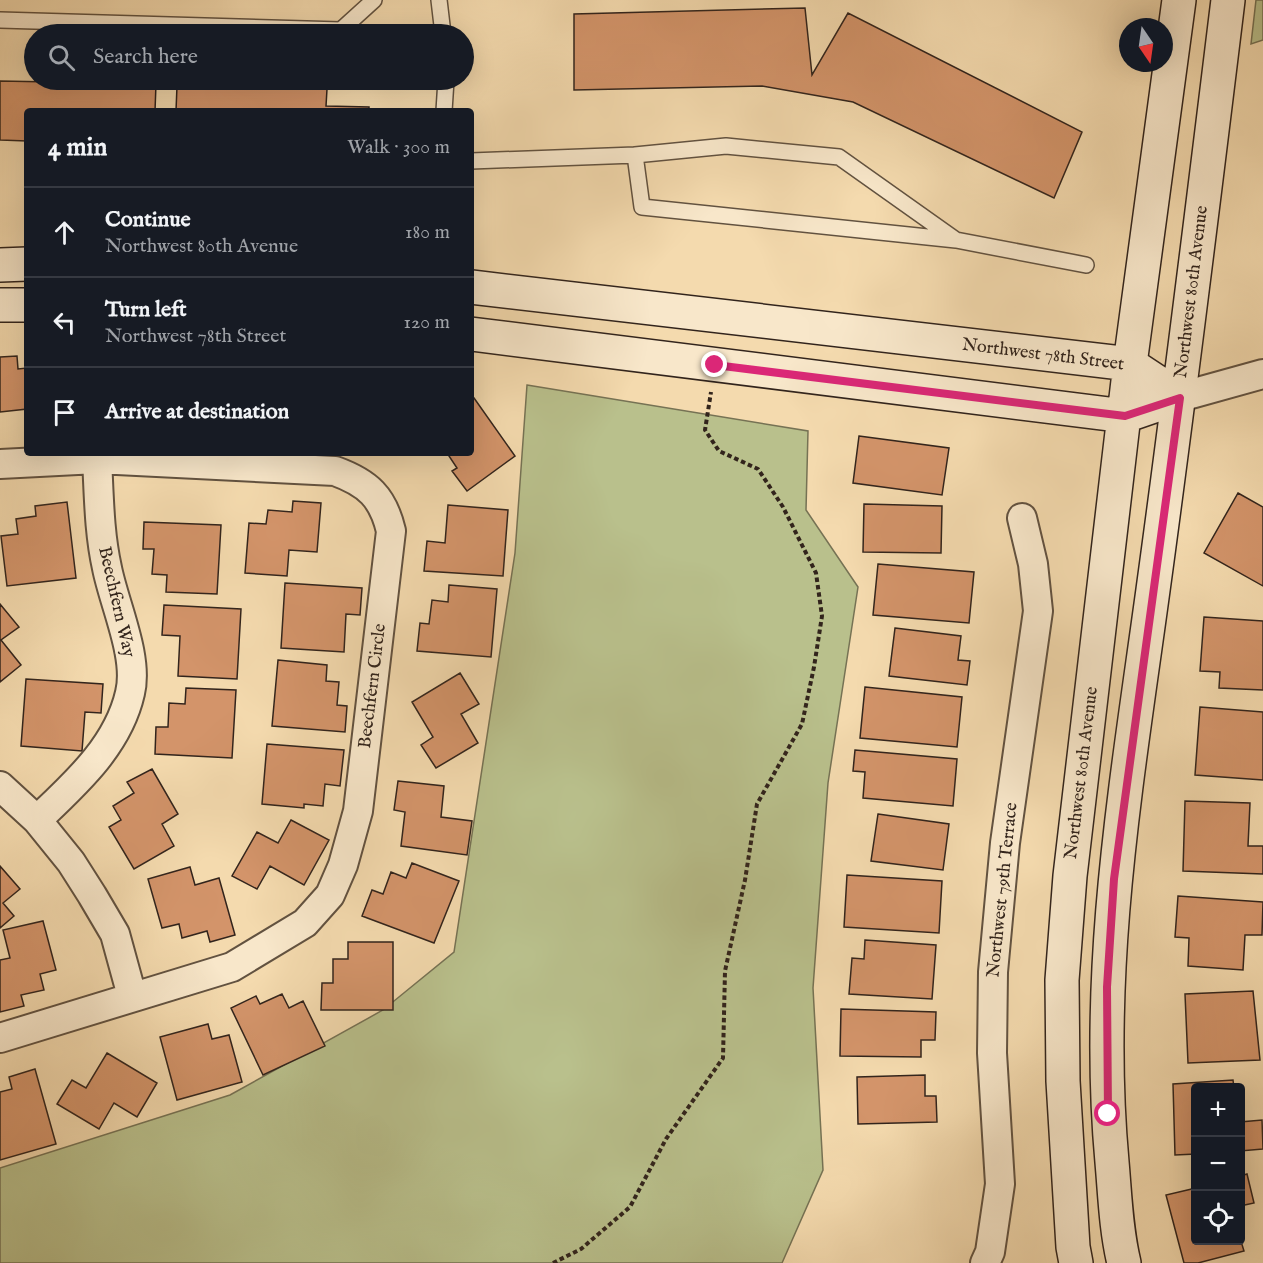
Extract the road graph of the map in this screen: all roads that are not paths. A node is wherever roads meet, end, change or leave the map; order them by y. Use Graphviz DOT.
graph roads {
  1 [pos="372,0"];
  2 [pos="439,0"];
  3 [pos="1179,0"];
  4 [pos="1227,0"];
  5 [pos="0,20"];
  6 [pos="136,24"];
  7 [pos="347,24"];
  8 [pos="442,24"];
  9 [pos="445,90"];
  10 [pos="444,108"];
  11 [pos="635,155"];
  12 [pos="474,161"];
  13 [pos="956,240"];
  14 [pos="24,264"];
  15 [pos="0,265"];
  16 [pos="1086,265"];
  17 [pos="474,287"];
  18 [pos="0,305"];
  19 [pos="24,305"];
  20 [pos="474,334"];
  21 [pos="1130,364"];
  22 [pos="1263,374"];
  23 [pos="1180,398"];
  24 [pos="1125,416"];
  25 [pos="97,459"];
  26 [pos="0,464"];
  27 [pos="1022,518"];
  28 [pos="0,786"];
  29 [pos="37,820"];
  30 [pos="132,996"];
  31 [pos="0,1038"];
  32 [pos="985,1263"];
  33 [pos="1076,1263"];
  34 [pos="1124,1263"];
  1 -- 7 [label="lane"];
  2 -- 8 [label="lane"];
  3 -- 21 [label="street, Northwest 80th Avenue"];
  4 -- 23 [label="street, Northwest 80th Avenue"];
  5 -- 6 [label="lane"];
  9 -- 10 [label="lane"];
  11 -- 12 [label="lane"];
  11 -- 13 [label="lane"];
  11 -- 13 [label="lane"];
  13 -- 16 [label="lane"];
  14 -- 15 [label="street"];
  17 -- 21 [label="street, Northwest 78th Street"];
  18 -- 19 [label="street"];
  20 -- 24 [label="street"];
  21 -- 23 [label="street, Northwest 78th Street"];
  21 -- 24 [label="street, Northwest 80th Avenue"];
  22 -- 23 [label="street"];
  23 -- 24 [label="street"];
  23 -- 34 [label="street, Northwest 80th Avenue"];
  24 -- 33 [label="street, Northwest 80th Avenue"];
  25 -- 26 [label="street, Beechfern Circle"];
  25 -- 29 [label="street, Beechfern Way"];
  25 -- 30 [label="street, Beechfern Circle"];
  27 -- 32 [label="street, Northwest 79th Terrace"];
  28 -- 29 [label="street"];
  29 -- 30 [label="street"];
  30 -- 31 [label="street, Beechfern Circle"];
}
